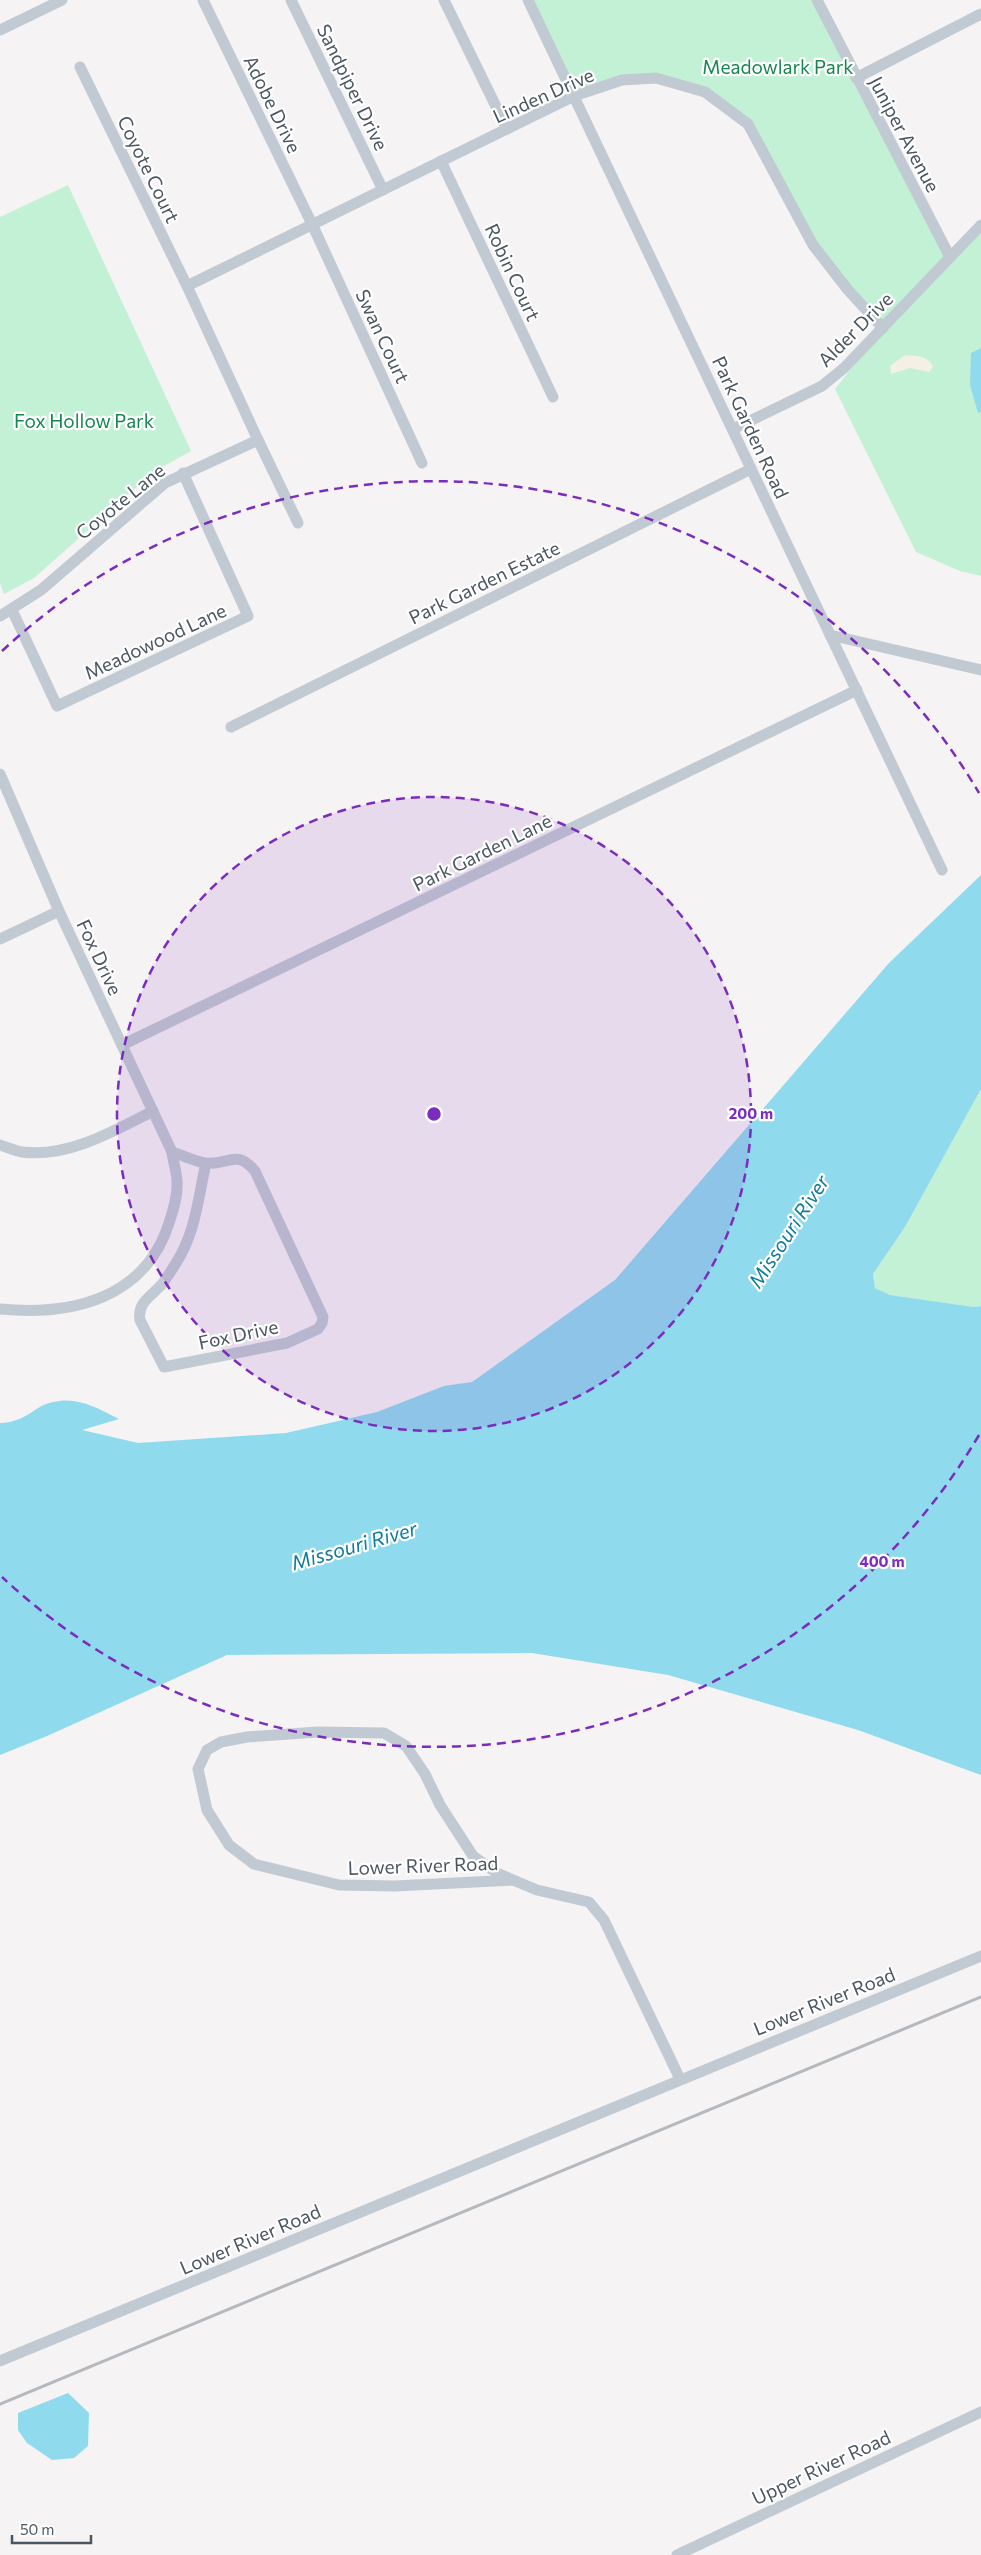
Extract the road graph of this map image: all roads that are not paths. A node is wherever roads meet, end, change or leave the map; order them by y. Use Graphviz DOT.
graph roads {
  1 [pos="62,0"];
  2 [pos="203,0"];
  3 [pos="291,0"];
  4 [pos="444,0"];
  5 [pos="528,0"];
  6 [pos="817,0"];
  7 [pos="47,3"];
  8 [pos="981,14"];
  9 [pos="0,30"];
  10 [pos="80,67"];
  11 [pos="856,78"];
  12 [pos="574,96"];
  13 [pos="507,129"];
  14 [pos="441,161"];
  15 [pos="383,190"];
  16 [pos="312,224"];
  17 [pos="981,225"];
  18 [pos="950,257"];
  19 [pos="187,286"];
  20 [pos="883,328"];
  21 [pos="553,397"];
  22 [pos="733,429"];
  23 [pos="258,440"];
  24 [pos="422,463"];
  25 [pos="751,469"];
  26 [pos="183,474"];
  27 [pos="298,523"];
  28 [pos="12,610"];
  29 [pos="0,616"];
  30 [pos="830,635"];
  31 [pos="981,670"];
  32 [pos="857,690"];
  33 [pos="231,727"];
  34 [pos="1,779"];
  35 [pos="942,870"];
  36 [pos="59,911"];
  37 [pos="0,939"];
  38 [pos="122,1045"];
  39 [pos="153,1112"];
  40 [pos="0,1145"];
  41 [pos="172,1152"];
  42 [pos="206,1163"];
  43 [pos="0,1309"];
  44 [pos="512,1880"];
  45 [pos="981,1956"];
  46 [pos="680,2079"];
  47 [pos="0,2361"];
  48 [pos="981,2412"];
  49 [pos="677,2555"];
  1 -- 7 [label="street"];
  2 -- 16 [label="street, Adobe Drive"];
  3 -- 15 [label="street, Sandpiper Drive"];
  4 -- 13 [label="street"];
  5 -- 12 [label="street, Park Garden Road"];
  6 -- 11 [label="street, Juniper Avenue"];
  7 -- 9 [label="street"];
  8 -- 11 [label="street"];
  10 -- 19 [label="street, Coyote Court"];
  11 -- 18 [label="street, Juniper Avenue"];
  12 -- 13 [label="street, Linden Drive"];
  12 -- 20 [label="street, Linden Drive"];
  12 -- 22 [label="street, Park Garden Road"];
  13 -- 14 [label="street, Linden Drive"];
  14 -- 15 [label="street, Linden Drive"];
  14 -- 21 [label="street, Robin Court"];
  15 -- 16 [label="street, Linden Drive"];
  16 -- 19 [label="street, Linden Drive"];
  16 -- 24 [label="street, Swan Court"];
  17 -- 18 [label="street, Alder Drive"];
  18 -- 20 [label="street, Alder Drive"];
  19 -- 23 [label="street"];
  20 -- 22 [label="street, Alder Drive"];
  22 -- 25 [label="street, Park Garden Road"];
  23 -- 26 [label="street, Coyote Lane"];
  23 -- 27 [label="street"];
  25 -- 30 [label="street, Park Garden Road"];
  25 -- 33 [label="street, Park Garden Estate"];
  26 -- 28 [label="street, Coyote Lane"];
  26 -- 28 [label="street, Meadowood Lane"];
  28 -- 29 [label="street, Coyote Lane"];
  30 -- 31 [label="street"];
  30 -- 32 [label="street, Park Garden Road"];
  32 -- 35 [label="street, Park Garden Road"];
  32 -- 38 [label="street, Park Garden Lane"];
  34 -- 36 [label="street, Fox Drive"];
  36 -- 37 [label="street"];
  36 -- 38 [label="street, Fox Drive"];
  38 -- 39 [label="street, Fox Drive"];
  39 -- 40 [label="street"];
  39 -- 41 [label="street, Fox Drive"];
  41 -- 42 [label="street, Fox Drive"];
  41 -- 43 [label="street, Fox Drive"];
  42 -- 42 [label="street, Fox Drive"];
  44 -- 44 [label="street, Lower River Road"];
  44 -- 46 [label="street, Lower River Road"];
  45 -- 46 [label="street, Lower River Road"];
  46 -- 47 [label="street, Lower River Road"];
  48 -- 49 [label="street, Upper River Road"];
}
